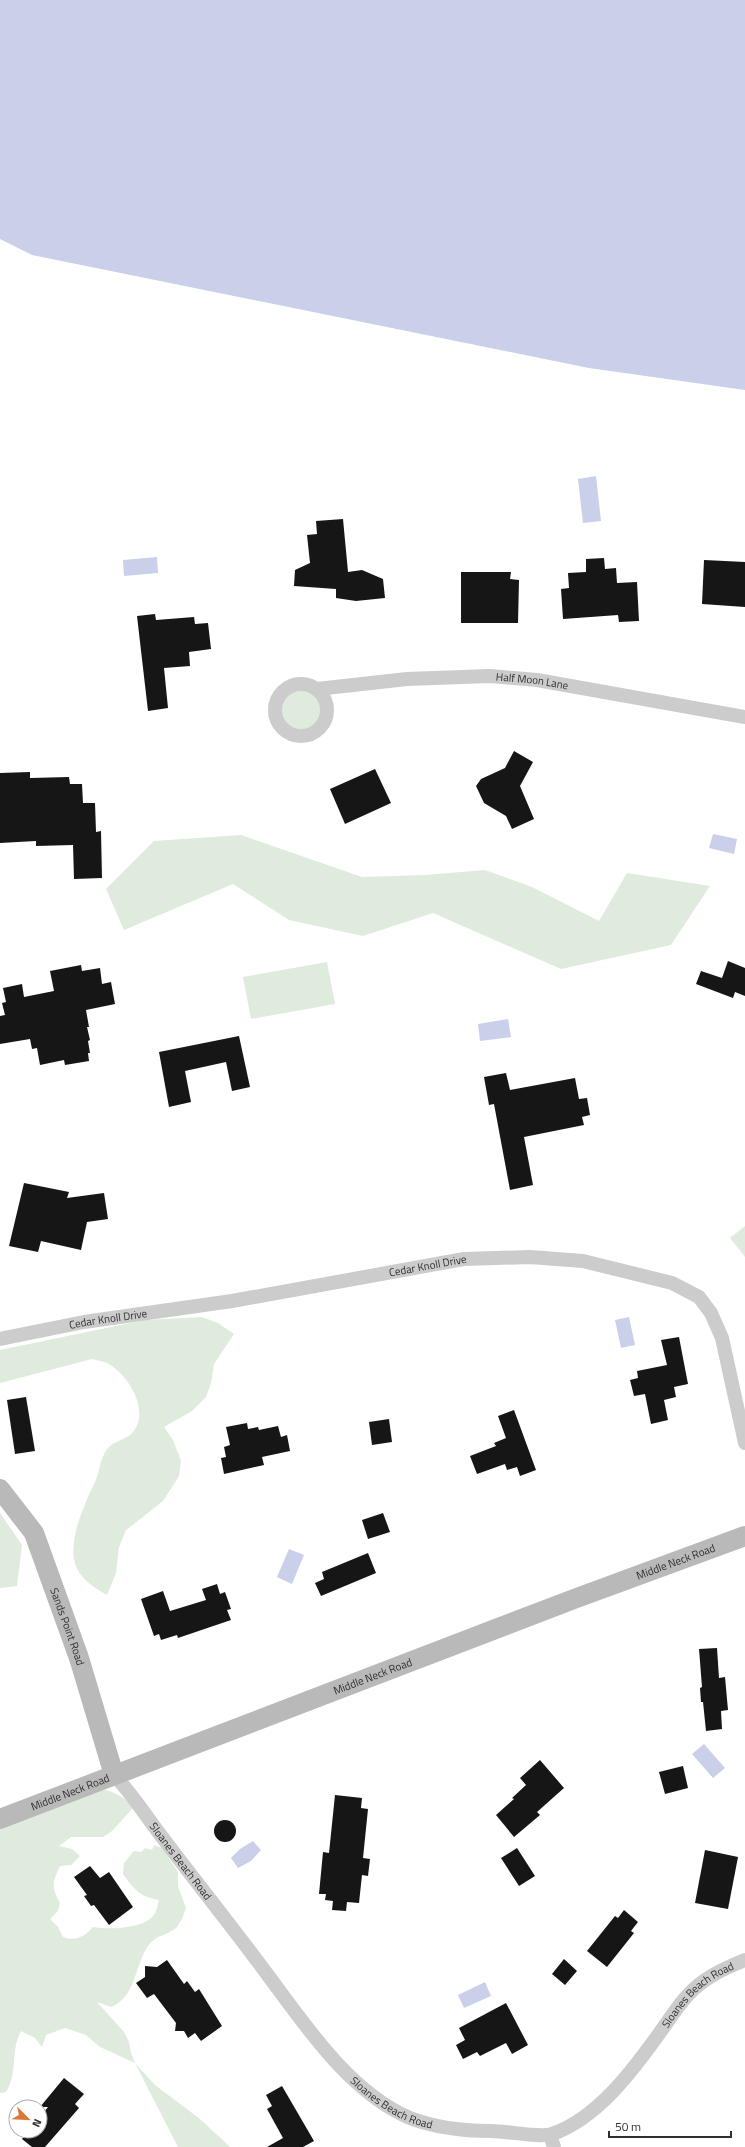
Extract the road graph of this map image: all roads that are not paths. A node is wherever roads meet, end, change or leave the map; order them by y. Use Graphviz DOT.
graph roads {
  1 [pos="317,689"];
  2 [pos="745,717"];
  3 [pos="0,1339"];
  4 [pos="745,1443"];
  5 [pos="0,1489"];
  6 [pos="745,1536"];
  7 [pos="114,1775"];
  8 [pos="0,1818"];
  9 [pos="745,1960"];
  10 [pos="552,2141"];
  1 -- 2 [label="street, Half Moon Lane"];
  3 -- 4 [label="street, Cedar Knoll Drive"];
  5 -- 7 [label="street, Sands Point Road"];
  6 -- 7 [label="street, Middle Neck Road"];
  7 -- 8 [label="street, Middle Neck Road"];
  7 -- 10 [label="street, Sloanes Beach Road"];
  9 -- 10 [label="street, Sloanes Beach Road"];
}
